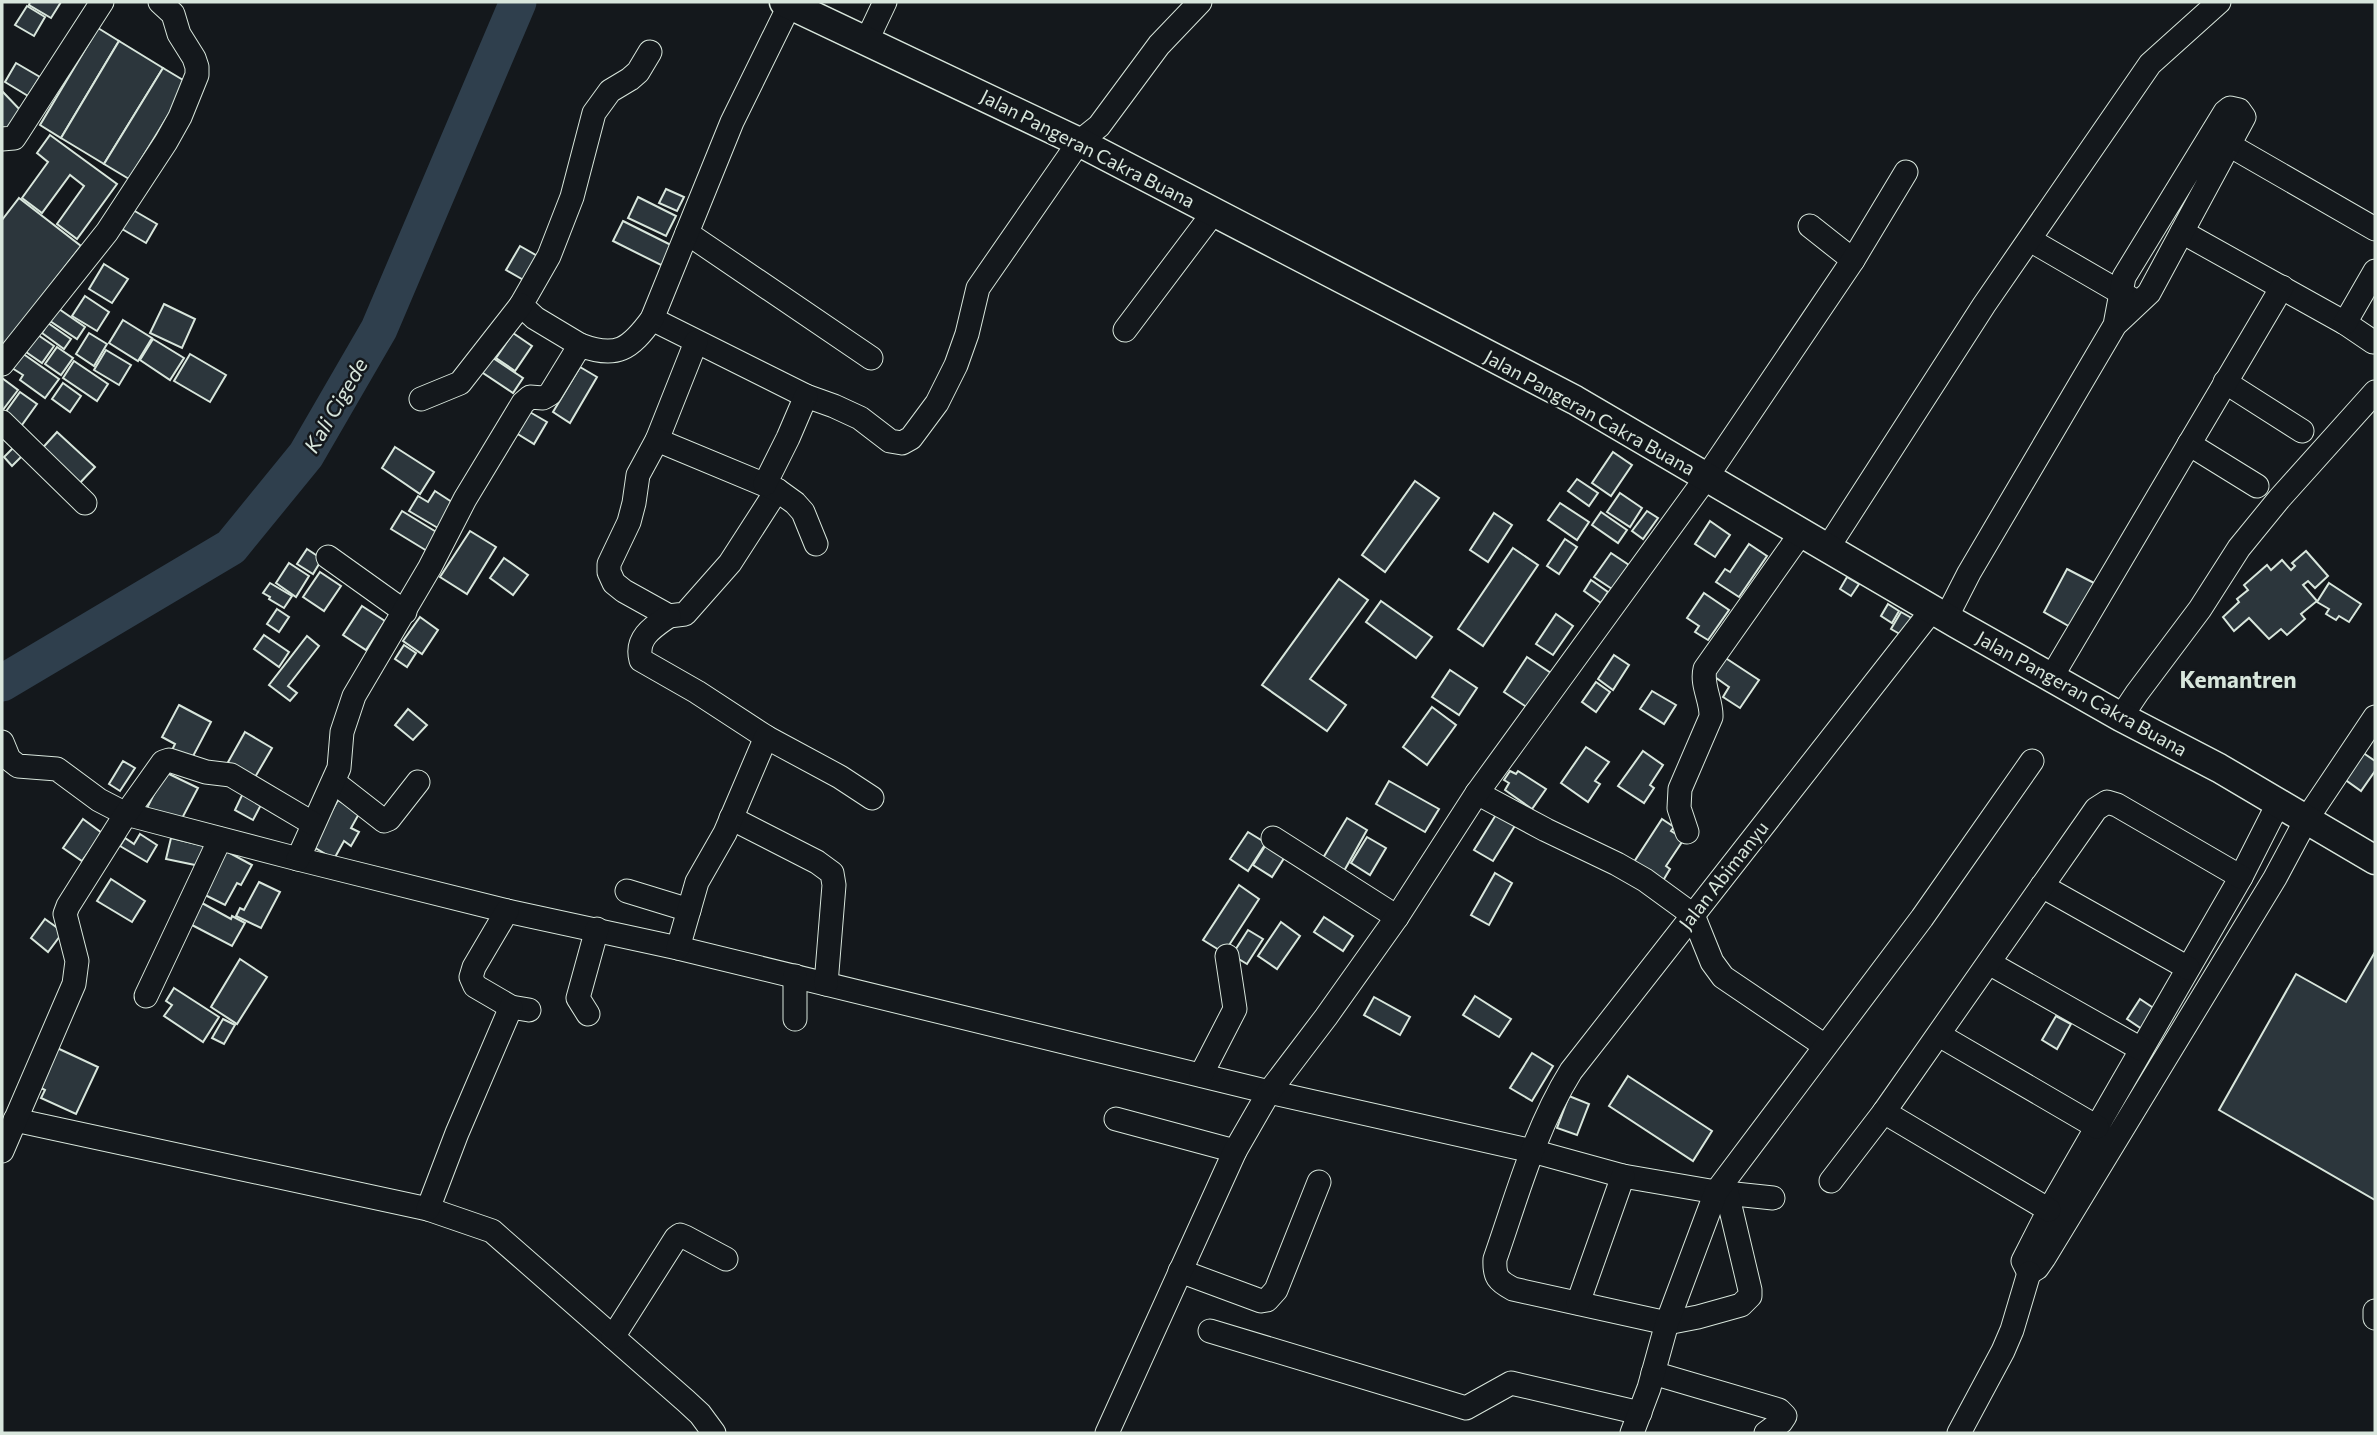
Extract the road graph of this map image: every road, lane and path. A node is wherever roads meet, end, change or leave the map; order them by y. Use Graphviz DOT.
graph roads {
  1 [pos="102,2"];
  2 [pos="160,2"];
  3 [pos="885,2"];
  4 [pos="1200,2"];
  5 [pos="2219,2"];
  6 [pos="787,3"];
  7 [pos="867,40"];
  8 [pos="650,52"];
  9 [pos="2,139"];
  10 [pos="2220,140"];
  11 [pos="1079,142"];
  12 [pos="1906,172"];
  13 [pos="1214,212"];
  14 [pos="1810,226"];
  15 [pos="2375,229"];
  16 [pos="2182,232"];
  17 [pos="687,233"];
  18 [pos="2030,240"];
  19 [pos="1853,260"];
  20 [pos="2375,271"];
  21 [pos="2281,287"];
  22 [pos="2129,298"];
  23 [pos="521,305"];
  24 [pos="652,318"];
  25 [pos="2346,323"];
  26 [pos="1125,330"];
  27 [pos="696,342"];
  28 [pos="2373,342"];
  29 [pos="580,345"];
  30 [pos="871,358"];
  31 [pos="2,364"];
  32 [pos="2225,382"];
  33 [pos="2375,391"];
  34 [pos="806,396"];
  35 [pos="422,399"];
  36 [pos="2,422"];
  37 [pos="2302,431"];
  38 [pos="657,440"];
  39 [pos="2189,444"];
  40 [pos="1706,478"];
  41 [pos="2258,486"];
  42 [pos="771,487"];
  43 [pos="85,503"];
  44 [pos="1801,533"];
  45 [pos="816,544"];
  46 [pos="1827,549"];
  47 [pos="328,557"];
  48 [pos="405,612"];
  49 [pos="1939,614"];
  50 [pos="669,616"];
  51 [pos="2051,678"];
  52 [pos="2121,717"];
  53 [pos="2375,717"];
  54 [pos="766,737"];
  55 [pos="2,742"];
  56 [pos="2032,761"];
  57 [pos="334,782"];
  58 [pos="418,782"];
  59 [pos="1477,793"];
  60 [pos="872,798"];
  61 [pos="2278,804"];
  62 [pos="126,814"];
  63 [pos="731,818"];
  64 [pos="2306,820"];
  65 [pos="313,823"];
  66 [pos="1687,832"];
  67 [pos="1273,838"];
  68 [pos="220,839"];
  69 [pos="298,859"];
  70 [pos="2375,860"];
  71 [pos="2241,877"];
  72 [pos="2042,886"];
  73 [pos="627,891"];
  74 [pos="689,910"];
  75 [pos="508,911"];
  76 [pos="1693,915"];
  77 [pos="1397,917"];
  78 [pos="597,929"];
  79 [pos="678,948"];
  80 [pos="1227,956"];
  81 [pos="1989,963"];
  82 [pos="2188,968"];
  83 [pos="795,976"];
  84 [pos="826,984"];
  85 [pos="146,996"];
  86 [pos="588,1014"];
  87 [pos="795,1019"];
  88 [pos="1939,1034"];
  89 [pos="1825,1046"];
  90 [pos="2141,1049"];
  91 [pos="1201,1075"];
  92 [pos="1269,1092"];
  93 [pos="1884,1112"];
  94 [pos="1116,1119"];
  95 [pos="15,1120"];
  96 [pos="2097,1128"];
  97 [pos="2,1150"];
  98 [pos="1234,1151"];
  99 [pos="1532,1151"];
  100 [pos="1622,1176"];
  101 [pos="1831,1181"];
  102 [pos="1319,1182"];
  103 [pos="1721,1192"];
  104 [pos="1773,1198"];
  105 [pos="428,1209"];
  106 [pos="2049,1210"];
  107 [pos="726,1259"];
  108 [pos="1180,1271"];
  109 [pos="2029,1273"];
  110 [pos="1577,1303"];
  111 [pos="2375,1311"];
  112 [pos="2375,1318"];
  113 [pos="1667,1323"];
  114 [pos="1210,1331"];
  115 [pos="613,1337"];
  116 [pos="1653,1374"];
  117 [pos="1636,1423"];
  118 [pos="714,1433"];
  119 [pos="1107,1433"];
  120 [pos="1766,1433"];
  121 [pos="1959,1433"];
  1 -- 9 [label="street"];
  2 -- 31 [label="street"];
  3 -- 7 [label="street"];
  4 -- 11 [label="street"];
  5 -- 18 [label="street"];
  6 -- 7 [label="main road, Jalan Pangeran Cakra Buana"];
  6 -- 17 [label="street"];
  7 -- 11 [label="main road, Jalan Pangeran Cakra Buana"];
  8 -- 23 [label="street"];
  10 -- 15 [label="street"];
  10 -- 16 [label="street"];
  10 -- 22 [label="street"];
  11 -- 13 [label="main road, Jalan Pangeran Cakra Buana"];
  11 -- 34 [label="street"];
  12 -- 19 [label="street"];
  13 -- 26 [label="street"];
  13 -- 40 [label="main road, Jalan Pangeran Cakra Buana"];
  14 -- 19 [label="street"];
  16 -- 21 [label="street"];
  16 -- 22 [label="street"];
  17 -- 24 [label="street"];
  17 -- 30 [label="street"];
  18 -- 22 [label="street"];
  18 -- 46 [label="street"];
  19 -- 40 [label="street"];
  20 -- 25 [label="street"];
  21 -- 25 [label="street"];
  21 -- 32 [label="street"];
  22 -- 49 [label="street, Jalan Abimanyu"];
  23 -- 29 [label="street"];
  23 -- 35 [label="street"];
  24 -- 27 [label="street"];
  24 -- 29 [label="street"];
  25 -- 28 [label="street"];
  27 -- 34 [label="street"];
  27 -- 38 [label="street"];
  29 -- 48 [label="street"];
  32 -- 37 [label="street"];
  32 -- 39 [label="street"];
  33 -- 52 [label="street"];
  34 -- 42 [label="street"];
  36 -- 43 [label="street"];
  38 -- 42 [label="street"];
  38 -- 50 [label="street"];
  39 -- 41 [label="street"];
  39 -- 51 [label="street"];
  40 -- 44 [label="main road, Jalan Pangeran Cakra Buana"];
  40 -- 59 [label="street"];
  42 -- 45 [label="street"];
  42 -- 50 [label="street"];
  44 -- 46 [label="main road, Jalan Pangeran Cakra Buana"];
  44 -- 66 [label="street"];
  46 -- 49 [label="main road, Jalan Pangeran Cakra Buana"];
  47 -- 48 [label="street"];
  48 -- 57 [label="street"];
  49 -- 51 [label="main road, Jalan Pangeran Cakra Buana"];
  49 -- 76 [label="street, Jalan Abimanyu"];
  50 -- 54 [label="street"];
  51 -- 52 [label="main road, Jalan Pangeran Cakra Buana"];
  52 -- 61 [label="main road, Jalan Pangeran Cakra Buana"];
  53 -- 64 [label="street"];
  54 -- 60 [label="street"];
  54 -- 63 [label="street"];
  55 -- 62 [label="street"];
  56 -- 89 [label="street"];
  57 -- 58 [label="street"];
  57 -- 65 [label="street"];
  59 -- 76 [label="street"];
  59 -- 77 [label="street"];
  61 -- 64 [label="main road, Jalan Pangeran Cakra Buana"];
  61 -- 71 [label="street"];
  62 -- 65 [label="street"];
  62 -- 68 [label="street"];
  62 -- 95 [label="street"];
  63 -- 74 [label="street"];
  63 -- 84 [label="street"];
  64 -- 70 [label="main road, Jalan Pangeran Cakra Buana"];
  64 -- 109 [label="street"];
  65 -- 69 [label="street"];
  67 -- 77 [label="street"];
  68 -- 69 [label="street"];
  68 -- 85 [label="street"];
  69 -- 75 [label="street"];
  71 -- 72 [label="street"];
  71 -- 82 [label="street"];
  72 -- 81 [label="street"];
  72 -- 82 [label="street"];
  73 -- 74 [label="street"];
  74 -- 79 [label="street"];
  75 -- 78 [label="street"];
  75 -- 105 [label="street"];
  76 -- 89 [label="street"];
  76 -- 99 [label="street, Jalan Abimanyu"];
  77 -- 92 [label="street"];
  78 -- 79 [label="street"];
  78 -- 86 [label="street"];
  79 -- 83 [label="street"];
  80 -- 91 [label="street"];
  81 -- 88 [label="street"];
  81 -- 90 [label="street"];
  82 -- 90 [label="street"];
  83 -- 84 [label="street"];
  83 -- 87 [label="street"];
  84 -- 91 [label="street"];
  88 -- 93 [label="street"];
  88 -- 96 [label="street"];
  89 -- 103 [label="street"];
  90 -- 96 [label="street"];
  91 -- 92 [label="street"];
  92 -- 98 [label="street"];
  92 -- 99 [label="street"];
  93 -- 101 [label="street"];
  93 -- 106 [label="street"];
  94 -- 98 [label="street"];
  95 -- 97 [label="street"];
  95 -- 105 [label="street"];
  96 -- 106 [label="street"];
  98 -- 108 [label="street"];
  99 -- 100 [label="street"];
  99 -- 110 [label="street, Jalan Abimanyu"];
  100 -- 103 [label="street"];
  100 -- 110 [label="street"];
  102 -- 108 [label="street"];
  103 -- 104 [label="street"];
  103 -- 113 [label="street"];
  103 -- 113 [label="street"];
  105 -- 115 [label="street"];
  106 -- 109 [label="street"];
  107 -- 115 [label="street"];
  108 -- 119 [label="street"];
  109 -- 121 [label="street"];
  110 -- 113 [label="street"];
  111 -- 112 [label="street"];
  113 -- 116 [label="street"];
  114 -- 117 [label="street"];
  115 -- 118 [label="street"];
  116 -- 117 [label="street"];
  116 -- 120 [label="street"];
}
